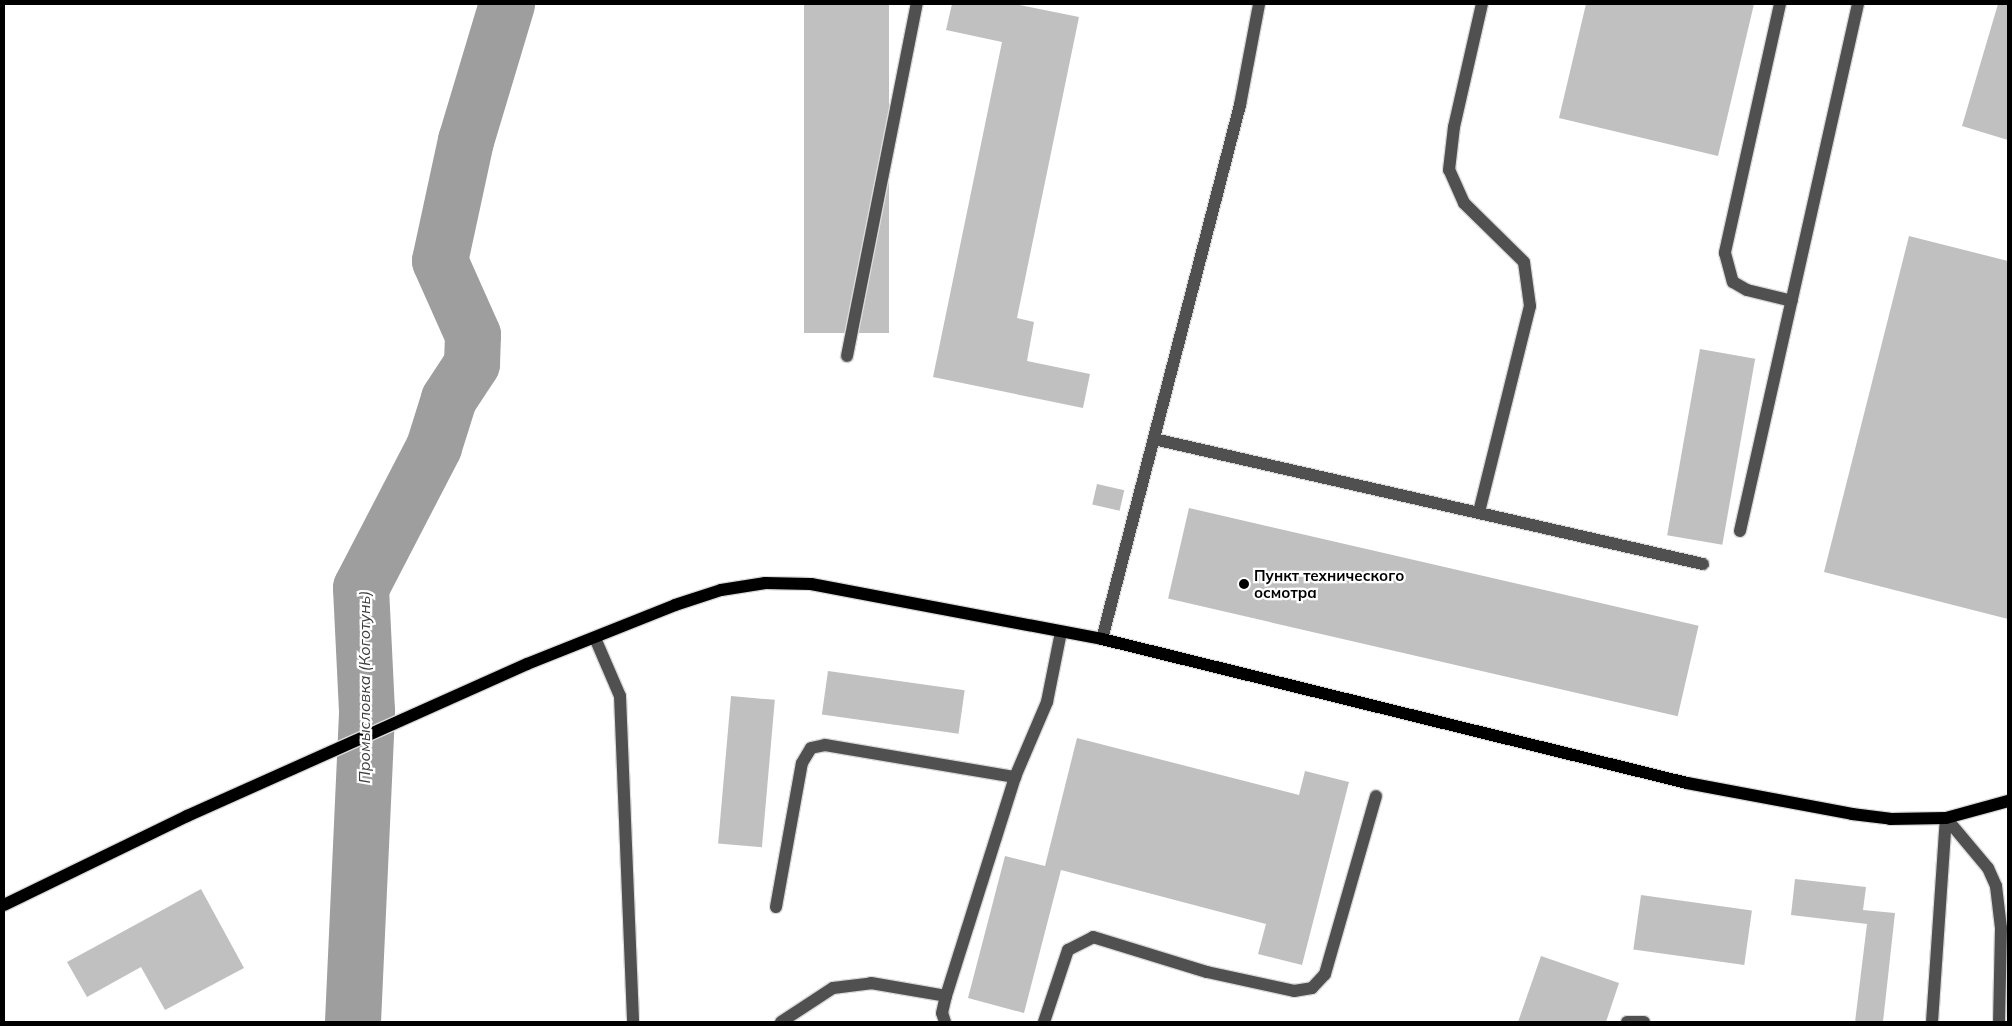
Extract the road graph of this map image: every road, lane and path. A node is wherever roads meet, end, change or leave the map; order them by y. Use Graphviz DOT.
graph roads {
  1 [pos="917,4"];
  2 [pos="1259,4"];
  3 [pos="1482,4"];
  4 [pos="1780,4"];
  5 [pos="1858,4"];
  6 [pos="1792,302"];
  7 [pos="847,356"];
  8 [pos="1154,439"];
  9 [pos="1479,512"];
  10 [pos="1740,531"];
  11 [pos="1703,564"];
  12 [pos="1062,632"];
  13 [pos="596,638"];
  14 [pos="1102,639"];
  15 [pos="1015,777"];
  16 [pos="1376,796"];
  17 [pos="2008,802"];
  18 [pos="1946,818"];
  19 [pos="4,905"];
  20 [pos="776,907"];
  21 [pos="2005,965"];
  22 [pos="946,996"];
  23 [pos="633,1022"];
  24 [pos="781,1022"];
  25 [pos="945,1022"];
  26 [pos="1044,1022"];
  27 [pos="1627,1022"];
  28 [pos="1644,1022"];
  29 [pos="1932,1022"];
  30 [pos="2000,1022"];
  1 -- 7 [label="street"];
  2 -- 8 [label="street"];
  3 -- 9 [label="street"];
  4 -- 6 [label="street"];
  5 -- 6 [label="street"];
  6 -- 10 [label="street"];
  8 -- 9 [label="street"];
  8 -- 14 [label="street"];
  9 -- 11 [label="street"];
  12 -- 13 [label="main road"];
  12 -- 14 [label="main road"];
  12 -- 15 [label="street"];
  13 -- 19 [label="main road"];
  13 -- 23 [label="street"];
  14 -- 18 [label="main road"];
  15 -- 20 [label="street"];
  15 -- 22 [label="street"];
  16 -- 26 [label="street"];
  17 -- 18 [label="main road"];
  18 -- 21 [label="street"];
  18 -- 29 [label="street"];
  21 -- 30 [label="street"];
  22 -- 24 [label="street"];
  22 -- 25 [label="street"];
  27 -- 28 [label="street"];
}
